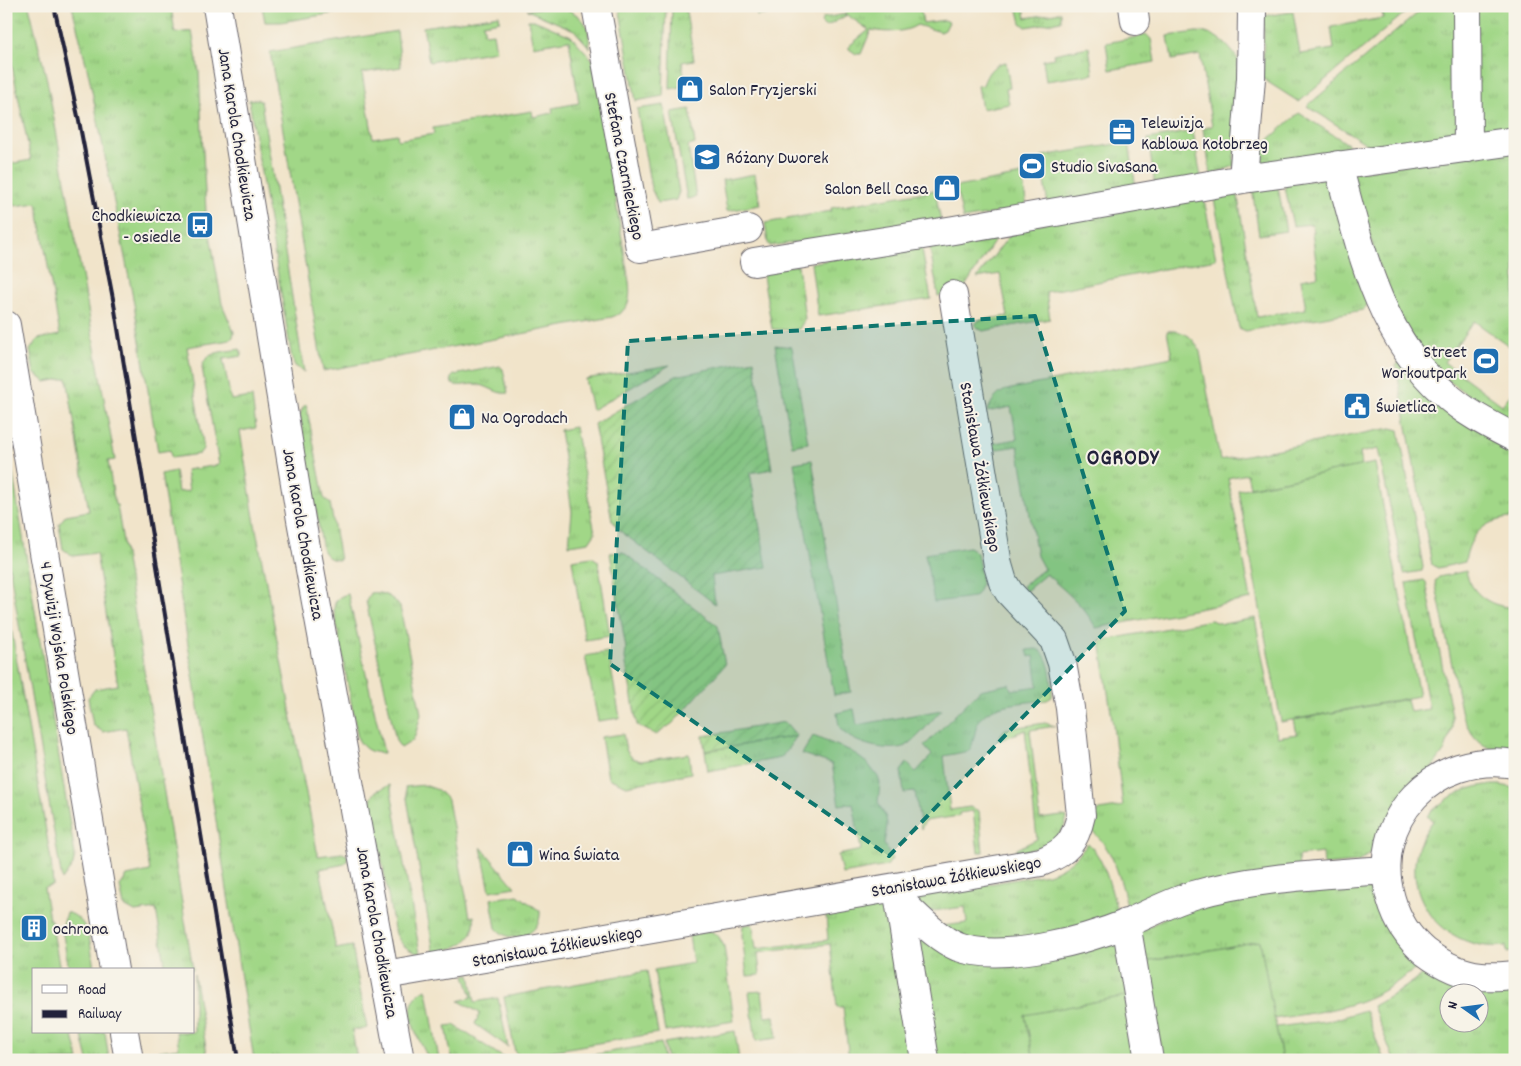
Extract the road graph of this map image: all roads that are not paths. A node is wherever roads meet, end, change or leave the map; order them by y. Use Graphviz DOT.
graph roads {
  1 [pos="217,6"];
  2 [pos="596,6"];
  3 [pos="1250,6"];
  4 [pos="1467,6"];
  5 [pos="1515,141"];
  6 [pos="1468,148"];
  7 [pos="1338,165"];
  8 [pos="1243,180"];
  9 [pos="748,229"];
  10 [pos="754,262"];
  11 [pos="953,295"];
  12 [pos="6,325"];
  13 [pos="1515,438"];
  14 [pos="1515,764"];
  15 [pos="1385,870"];
  16 [pos="1126,923"];
  17 [pos="114,968"];
  18 [pos="386,975"];
  19 [pos="1515,976"];
  20 [pos="124,1034"];
  21 [pos="129,1060"];
  22 [pos="400,1060"];
  23 [pos="925,1060"];
  24 [pos="1149,1060"];
  1 -- 18 [label="street, Jana Karola Chodkiewicza"];
  2 -- 9 [label="street, Stefana Czarnieckiego"];
  3 -- 8 [label="street"];
  4 -- 6 [label="street"];
  5 -- 6 [label="street"];
  6 -- 7 [label="street"];
  7 -- 8 [label="street"];
  7 -- 13 [label="street"];
  8 -- 10 [label="street"];
  11 -- 18 [label="street, Stanisława Żółkiewskiego"];
  12 -- 17 [label="street, 4 Dywizji Wojska Polskiego"];
  14 -- 15 [label="street"];
  15 -- 16 [label="street"];
  15 -- 19 [label="street"];
  16 -- 23 [label="street"];
  16 -- 24 [label="street"];
  18 -- 22 [label="street, Jana Karola Chodkiewicza"];
  20 -- 21 [label="street"];
}
